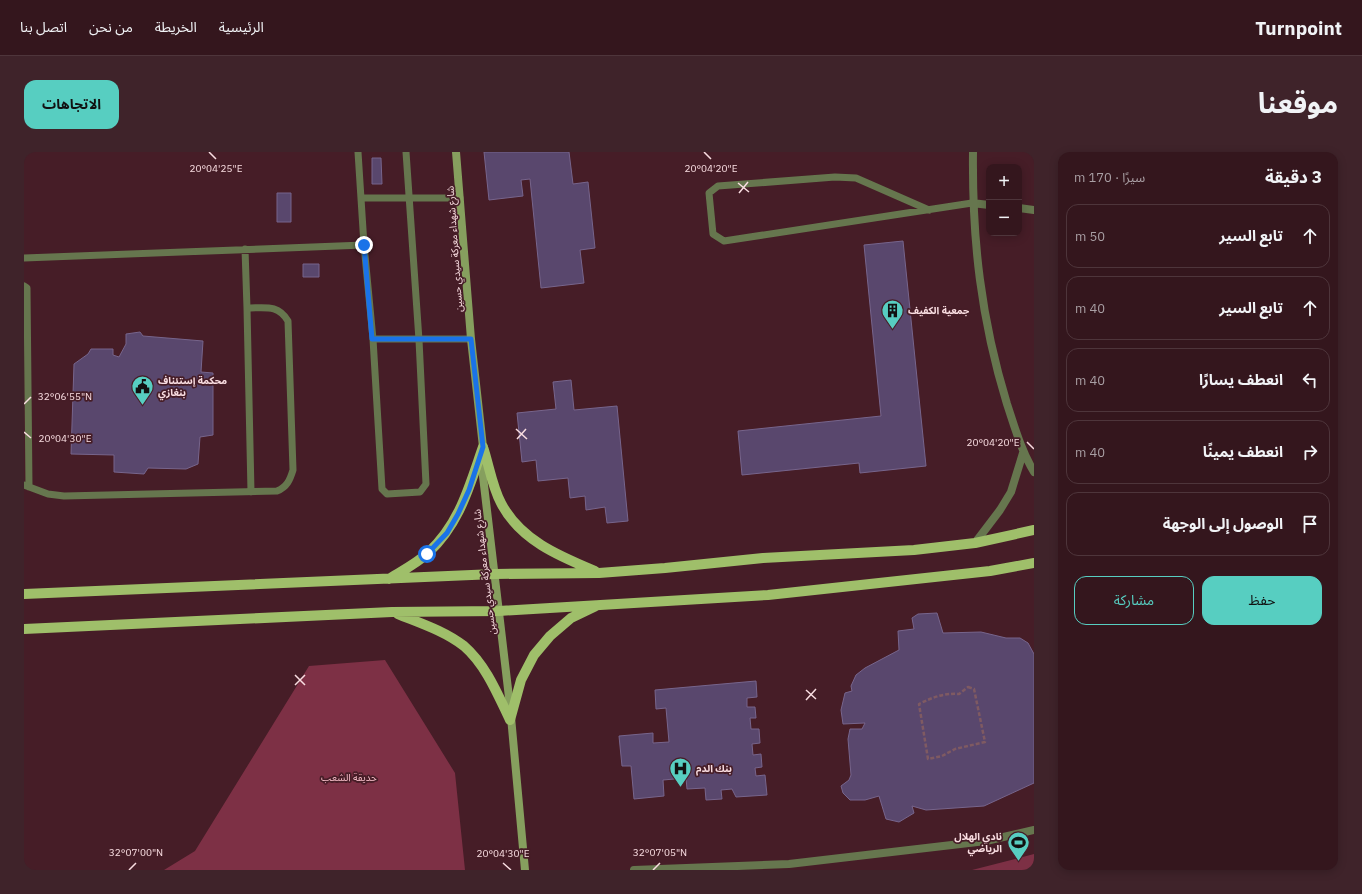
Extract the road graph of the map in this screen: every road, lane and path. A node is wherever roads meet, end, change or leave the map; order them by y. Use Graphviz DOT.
graph roads {
  1 [pos="358,152"];
  2 [pos="406,152"];
  3 [pos="456,152"];
  4 [pos="973,152"];
  5 [pos="409,197"];
  6 [pos="361,198"];
  7 [pos="460,198"];
  8 [pos="972,203"];
  9 [pos="986,205"];
  10 [pos="1022,208"];
  11 [pos="929,210"];
  12 [pos="1034,210"];
  13 [pos="364,245"];
  14 [pos="245,249"];
  15 [pos="24,258"];
  16 [pos="24,286"];
  17 [pos="247,308"];
  18 [pos="372,339"];
  19 [pos="471,339"];
  20 [pos="419,340"];
  21 [pos="483,447"];
  22 [pos="1023,453"];
  23 [pos="1034,472"];
  24 [pos="27,486"];
  25 [pos="251,492"];
  26 [pos="1034,530"];
  27 [pos="975,542"];
  28 [pos="1034,563"];
  29 [pos="599,573"];
  30 [pos="495,574"];
  31 [pos="389,579"];
  32 [pos="24,594"];
  33 [pos="601,604"];
  34 [pos="499,611"];
  35 [pos="392,612"];
  36 [pos="24,629"];
  37 [pos="510,720"];
  38 [pos="985,742"];
  39 [pos="1034,830"];
  40 [pos="525,870"];
  41 [pos="634,870"];
  1 -- 6 [label="lane"];
  2 -- 5 [label="lane"];
  3 -- 7 [label="main road, شارع شهداء معركة سيدي حسين"];
  4 -- 8 [label="street"];
  5 -- 6 [label="lane"];
  5 -- 7 [label="lane"];
  5 -- 20 [label="lane"];
  6 -- 13 [label="lane"];
  7 -- 19 [label="main road, شارع شهداء معركة سيدي حسين"];
  8 -- 9 [label="street"];
  8 -- 11 [label="lane"];
  8 -- 22 [label="street"];
  10 -- 12 [label="street"];
  11 -- 11 [label="lane"];
  13 -- 14 [label="lane"];
  13 -- 18 [label="lane"];
  14 -- 15 [label="lane"];
  14 -- 17 [label="lane"];
  16 -- 24 [label="lane"];
  17 -- 25 [label="lane"];
  17 -- 25 [label="lane"];
  18 -- 20 [label="lane"];
  18 -- 20 [label="lane"];
  19 -- 20 [label="lane"];
  19 -- 21 [label="main road, شارع شهداء معركة سيدي حسين"];
  21 -- 29 [label="main road"];
  21 -- 30 [label="main road, شارع شهداء معركة سيدي حسين"];
  21 -- 31 [label="main road"];
  22 -- 23 [label="street"];
  22 -- 27 [label="street"];
  24 -- 25 [label="lane"];
  26 -- 27 [label="main road"];
  27 -- 29 [label="main road"];
  28 -- 33 [label="main road"];
  29 -- 30 [label="main road"];
  30 -- 31 [label="main road"];
  30 -- 34 [label="main road, شارع شهداء معركة سيدي حسين"];
  31 -- 32 [label="main road"];
  33 -- 34 [label="main road"];
  33 -- 37 [label="main road"];
  34 -- 35 [label="main road"];
  34 -- 37 [label="main road, شارع شهداء معركة سيدي حسين"];
  35 -- 36 [label="main road"];
  35 -- 37 [label="main road"];
  37 -- 40 [label="main road, شارع شهداء معركة سيدي حسين"];
  38 -- 38 [label="path"];
  39 -- 41 [label="street"];
}
